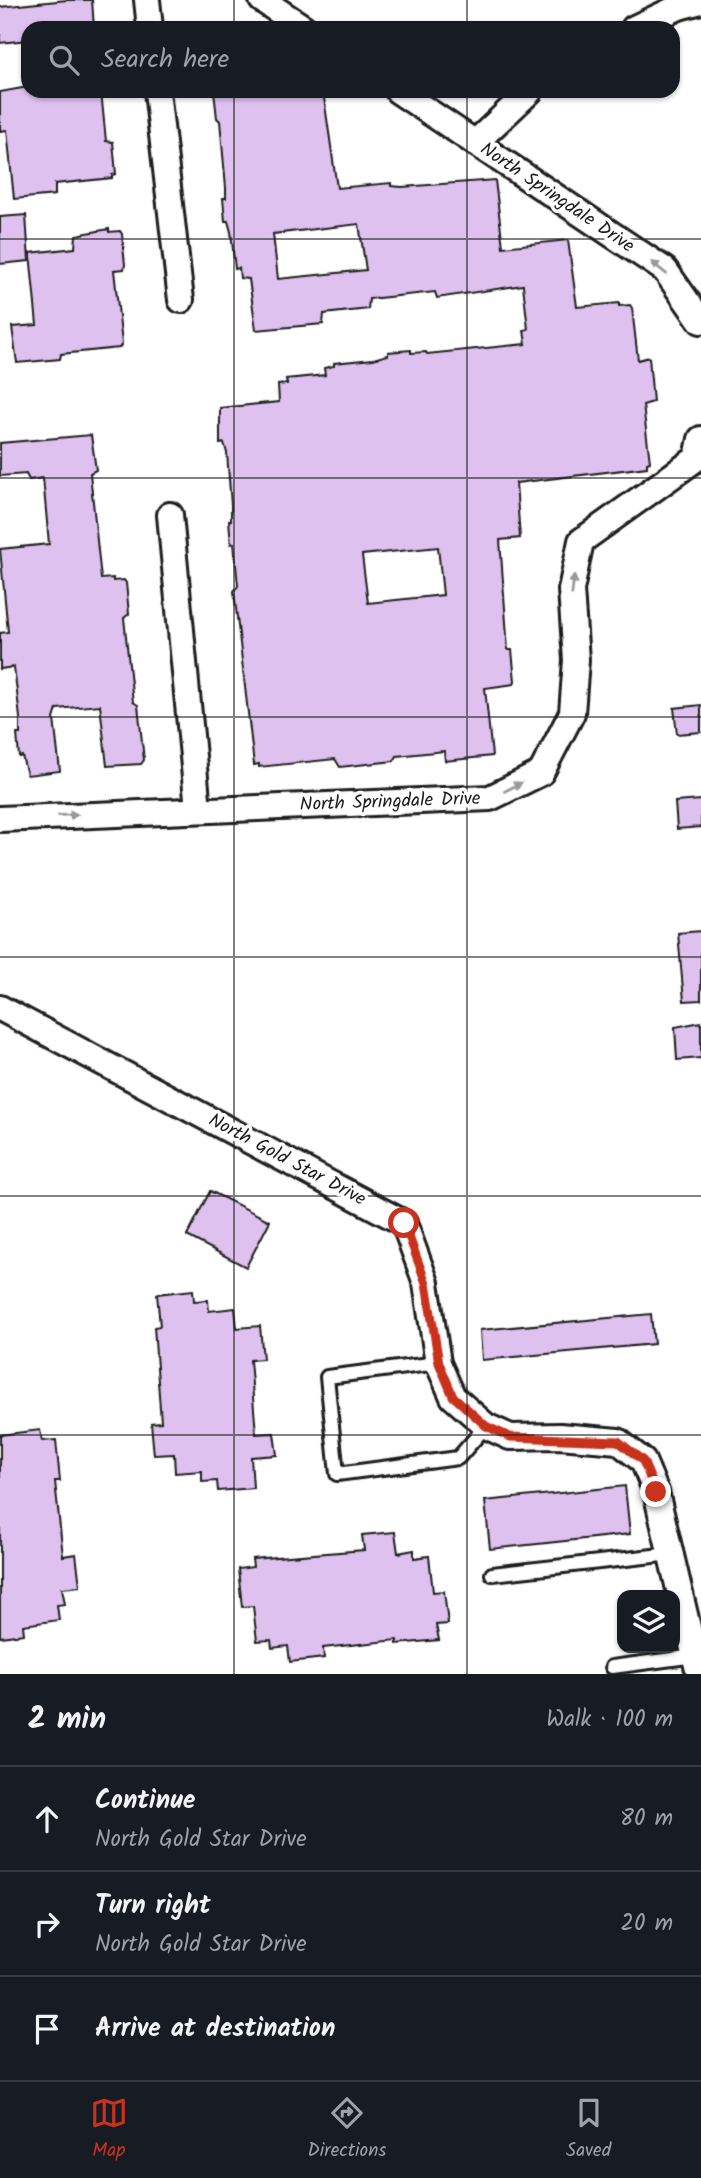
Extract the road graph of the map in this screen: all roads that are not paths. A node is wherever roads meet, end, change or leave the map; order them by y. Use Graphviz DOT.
graph roads {
  1 [pos="147,0"];
  2 [pos="262,0"];
  3 [pos="701,1"];
  4 [pos="149,21"];
  5 [pos="294,21"];
  6 [pos="649,21"];
  7 [pos="158,98"];
  8 [pos="408,98"];
  9 [pos="523,98"];
  10 [pos="475,143"];
  11 [pos="181,300"];
  12 [pos="701,321"];
  13 [pos="701,439"];
  14 [pos="170,515"];
  15 [pos="198,809"];
  16 [pos="0,819"];
  17 [pos="0,1008"];
  18 [pos="439,1363"];
  19 [pos="486,1426"];
  20 [pos="671,1554"];
  21 [pos="492,1574"];
  22 [pos="697,1665"];
  23 [pos="612,1667"];
  1 -- 4 [label="street"];
  2 -- 5 [label="street"];
  3 -- 6 [label="street"];
  7 -- 11 [label="street"];
  8 -- 10 [label="street, North Springdale Drive"];
  9 -- 10 [label="street"];
  12 -- 10 [label="street, North Springdale Drive, one-way"];
  15 -- 13 [label="street, North Springdale Drive, one-way"];
  14 -- 15 [label="street"];
  16 -- 15 [label="street, North Springdale Drive, one-way"];
  17 -- 18 [label="street, North Gold Star Drive"];
  18 -- 19 [label="street, North Gold Star Drive"];
  18 -- 19 [label="lane"];
  19 -- 20 [label="street, North Gold Star Drive"];
  20 -- 21 [label="lane"];
  20 -- 22 [label="street, North Gold Star Drive"];
  22 -- 23 [label="lane"];
}
